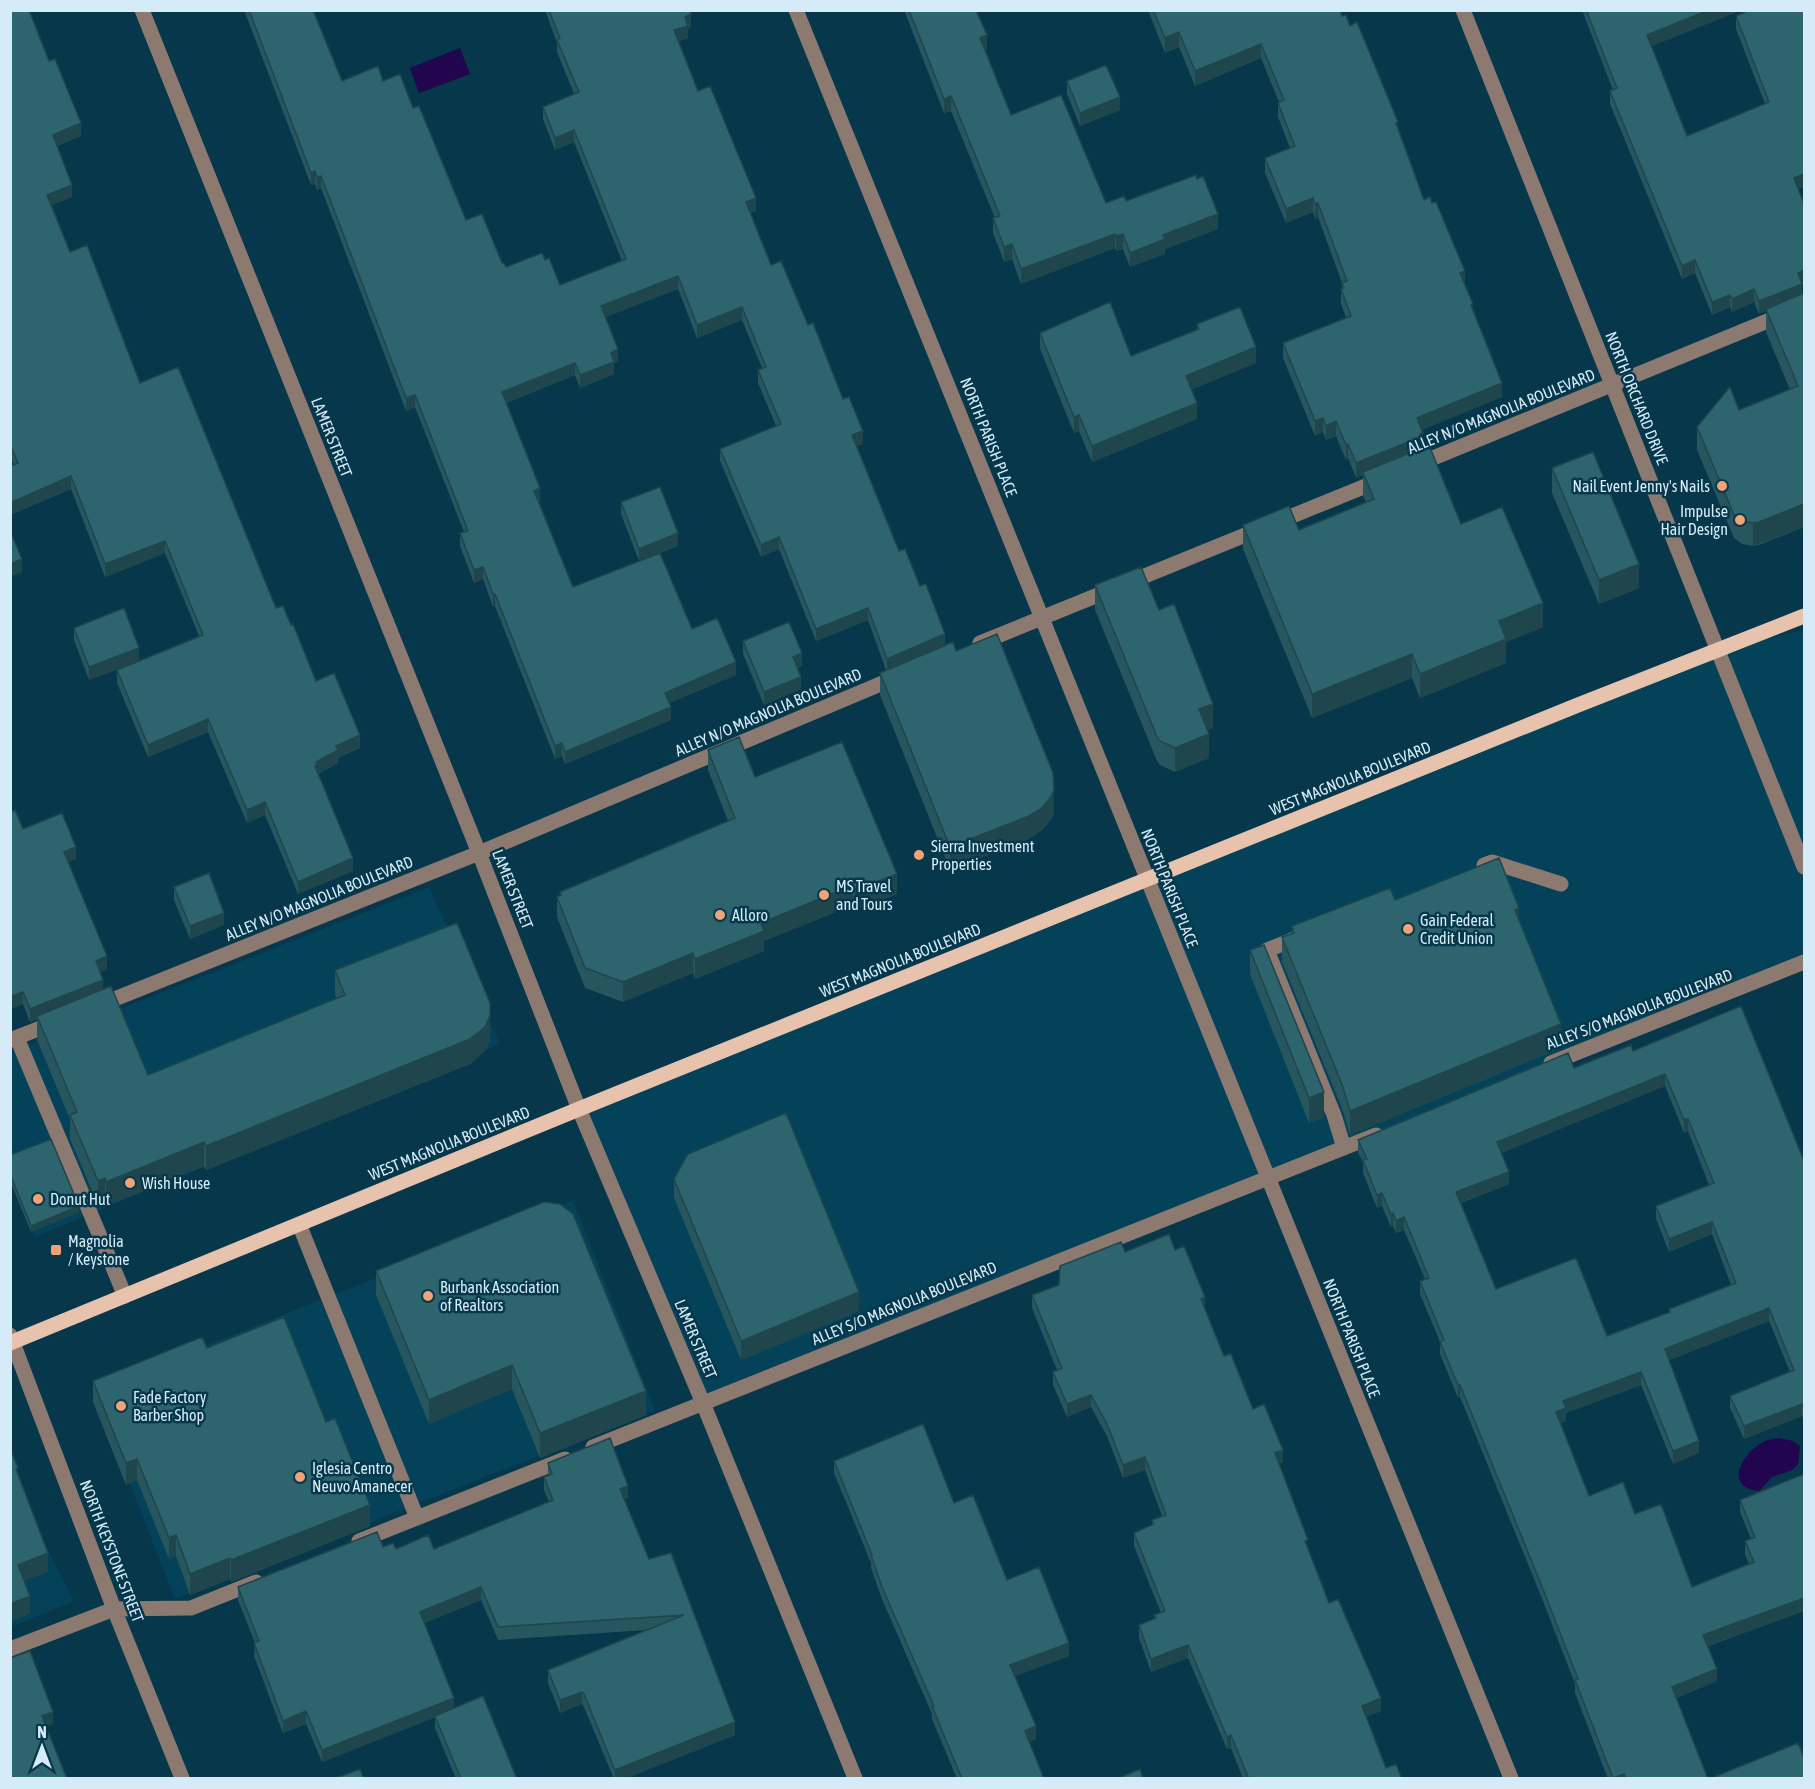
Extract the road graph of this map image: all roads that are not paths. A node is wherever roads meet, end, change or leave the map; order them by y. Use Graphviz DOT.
graph roads {
  1 [pos="142,10"];
  2 [pos="796,10"];
  3 [pos="1463,10"];
  4 [pos="1804,306"];
  5 [pos="1613,385"];
  6 [pos="1042,616"];
  7 [pos="1804,616"];
  8 [pos="965,649"];
  9 [pos="1717,650"];
  10 [pos="910,672"];
  11 [pos="479,853"];
  12 [pos="1804,867"];
  13 [pos="1471,870"];
  14 [pos="1147,879"];
  15 [pos="1561,884"];
  16 [pos="1310,933"];
  17 [pos="1804,962"];
  18 [pos="14,1039"];
  19 [pos="1540,1067"];
  20 [pos="579,1109"];
  21 [pos="1388,1130"];
  22 [pos="1344,1148"];
  23 [pos="1268,1177"];
  24 [pos="299,1224"];
  25 [pos="125,1296"];
  26 [pos="11,1340"];
  27 [pos="703,1403"];
  28 [pos="417,1518"];
  29 [pos="342,1548"];
  30 [pos="267,1578"];
  31 [pos="114,1609"];
  32 [pos="10,1649"];
  33 [pos="182,1779"];
  34 [pos="855,1779"];
  35 [pos="1511,1779"];
  1 -- 11 [label="street, LAMER STREET"];
  2 -- 6 [label="street, NORTH PARISH PLACE"];
  3 -- 5 [label="street, NORTH ORCHARD DRIVE"];
  4 -- 5 [label="street, ALLEY N/O MAGNOLIA BOULEVARD"];
  5 -- 6 [label="street, ALLEY N/O MAGNOLIA BOULEVARD"];
  5 -- 9 [label="street, NORTH ORCHARD DRIVE"];
  6 -- 8 [label="street, ALLEY N/O MAGNOLIA BOULEVARD"];
  6 -- 14 [label="street, NORTH PARISH PLACE"];
  7 -- 9 [label="main road, WEST MAGNOLIA BOULEVARD"];
  9 -- 12 [label="street, NORTH ORCHARD DRIVE"];
  9 -- 14 [label="main road, WEST MAGNOLIA BOULEVARD"];
  10 -- 11 [label="street, ALLEY N/O MAGNOLIA BOULEVARD"];
  11 -- 18 [label="street, ALLEY N/O MAGNOLIA BOULEVARD"];
  11 -- 20 [label="street, LAMER STREET"];
  13 -- 15 [label="street"];
  14 -- 20 [label="main road, WEST MAGNOLIA BOULEVARD"];
  14 -- 23 [label="street, NORTH PARISH PLACE"];
  16 -- 22 [label="street"];
  17 -- 19 [label="street, ALLEY S/O MAGNOLIA BOULEVARD"];
  18 -- 25 [label="street"];
  20 -- 24 [label="main road, WEST MAGNOLIA BOULEVARD"];
  20 -- 27 [label="street, LAMER STREET"];
  21 -- 22 [label="street, ALLEY S/O MAGNOLIA BOULEVARD"];
  22 -- 23 [label="street, ALLEY S/O MAGNOLIA BOULEVARD"];
  23 -- 27 [label="street, ALLEY S/O MAGNOLIA BOULEVARD"];
  23 -- 35 [label="street, NORTH PARISH PLACE"];
  24 -- 25 [label="main road, WEST MAGNOLIA BOULEVARD"];
  24 -- 28 [label="street"];
  25 -- 26 [label="main road, WEST MAGNOLIA BOULEVARD"];
  26 -- 31 [label="street, NORTH KEYSTONE STREET"];
  27 -- 28 [label="street, ALLEY S/O MAGNOLIA BOULEVARD"];
  27 -- 34 [label="street, LAMER STREET"];
  28 -- 29 [label="street, ALLEY S/O MAGNOLIA BOULEVARD"];
  30 -- 31 [label="street"];
  31 -- 32 [label="street"];
  31 -- 33 [label="street, NORTH KEYSTONE STREET"];
}
